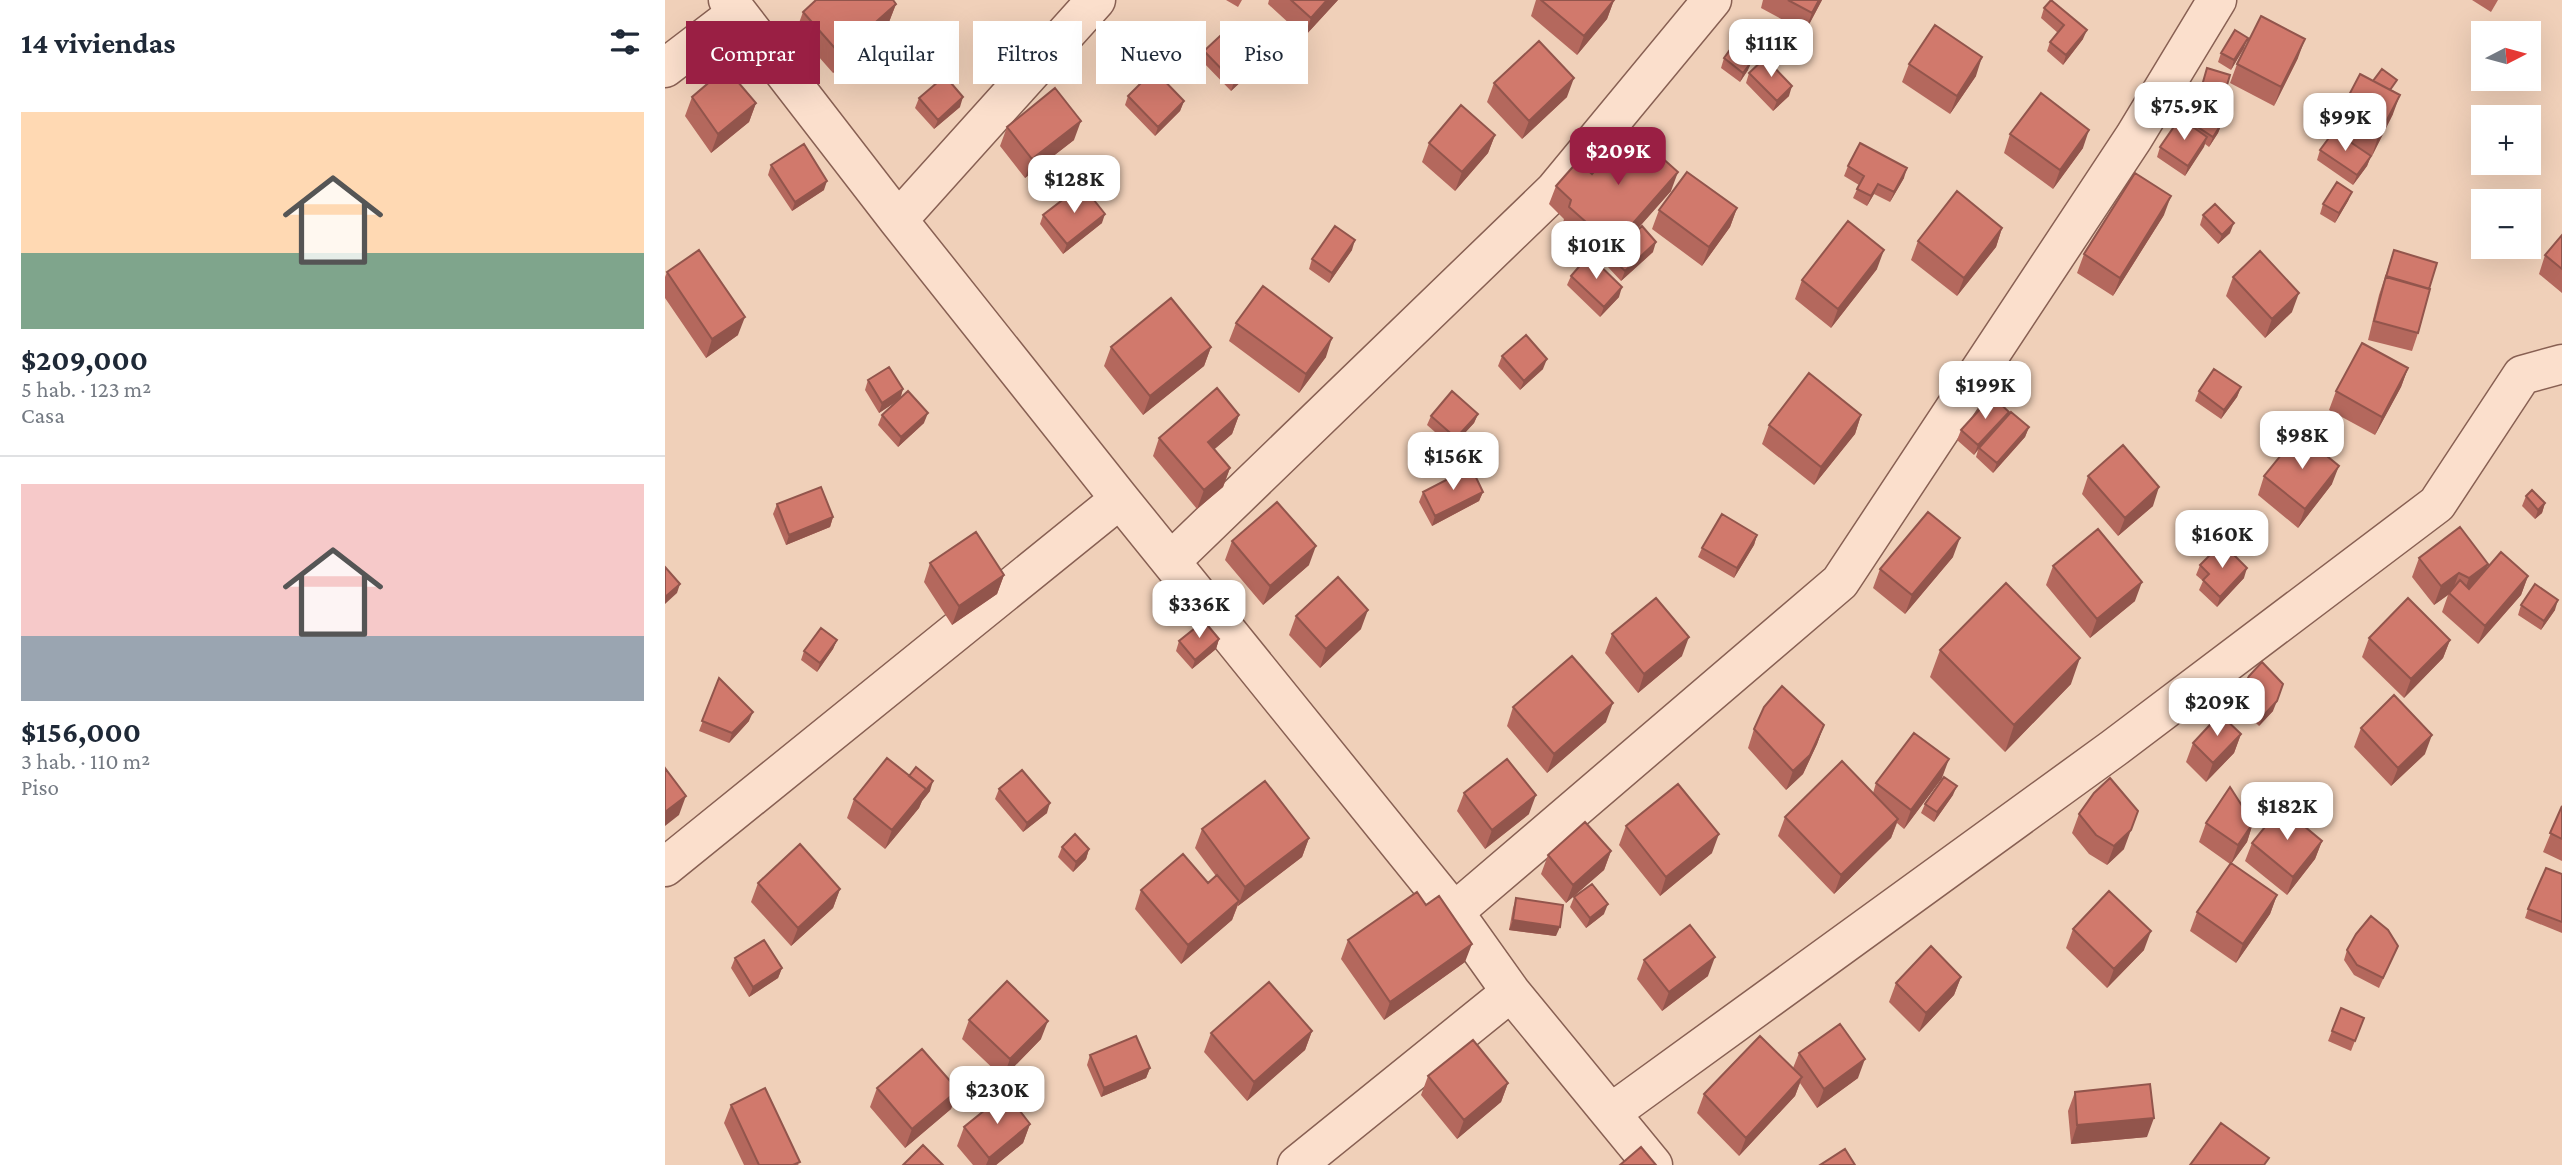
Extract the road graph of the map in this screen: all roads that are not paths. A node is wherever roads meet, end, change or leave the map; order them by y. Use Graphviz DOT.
graph roads {
  1 [pos="1096,0"];
  2 [pos="1712,0"];
  3 [pos="2217,0"];
  4 [pos="732,7"];
  5 [pos="665,68"];
  6 [pos="898,220"];
  7 [pos="2562,365"];
  8 [pos="1120,499"];
  9 [pos="1171,561"];
  10 [pos="665,867"];
  11 [pos="1454,912"];
  12 [pos="1511,992"];
  13 [pos="1611,1113"];
  14 [pos="1297,1165"];
  15 [pos="1653,1165"];
  1 -- 6 [label="street"];
  2 -- 9 [label="street"];
  3 -- 11 [label="street"];
  4 -- 5 [label="street"];
  4 -- 6 [label="street"];
  6 -- 8 [label="street"];
  7 -- 13 [label="street"];
  8 -- 9 [label="street"];
  8 -- 10 [label="street"];
  9 -- 11 [label="street"];
  11 -- 12 [label="street"];
  12 -- 13 [label="street"];
  12 -- 14 [label="street"];
  13 -- 15 [label="street"];
}
